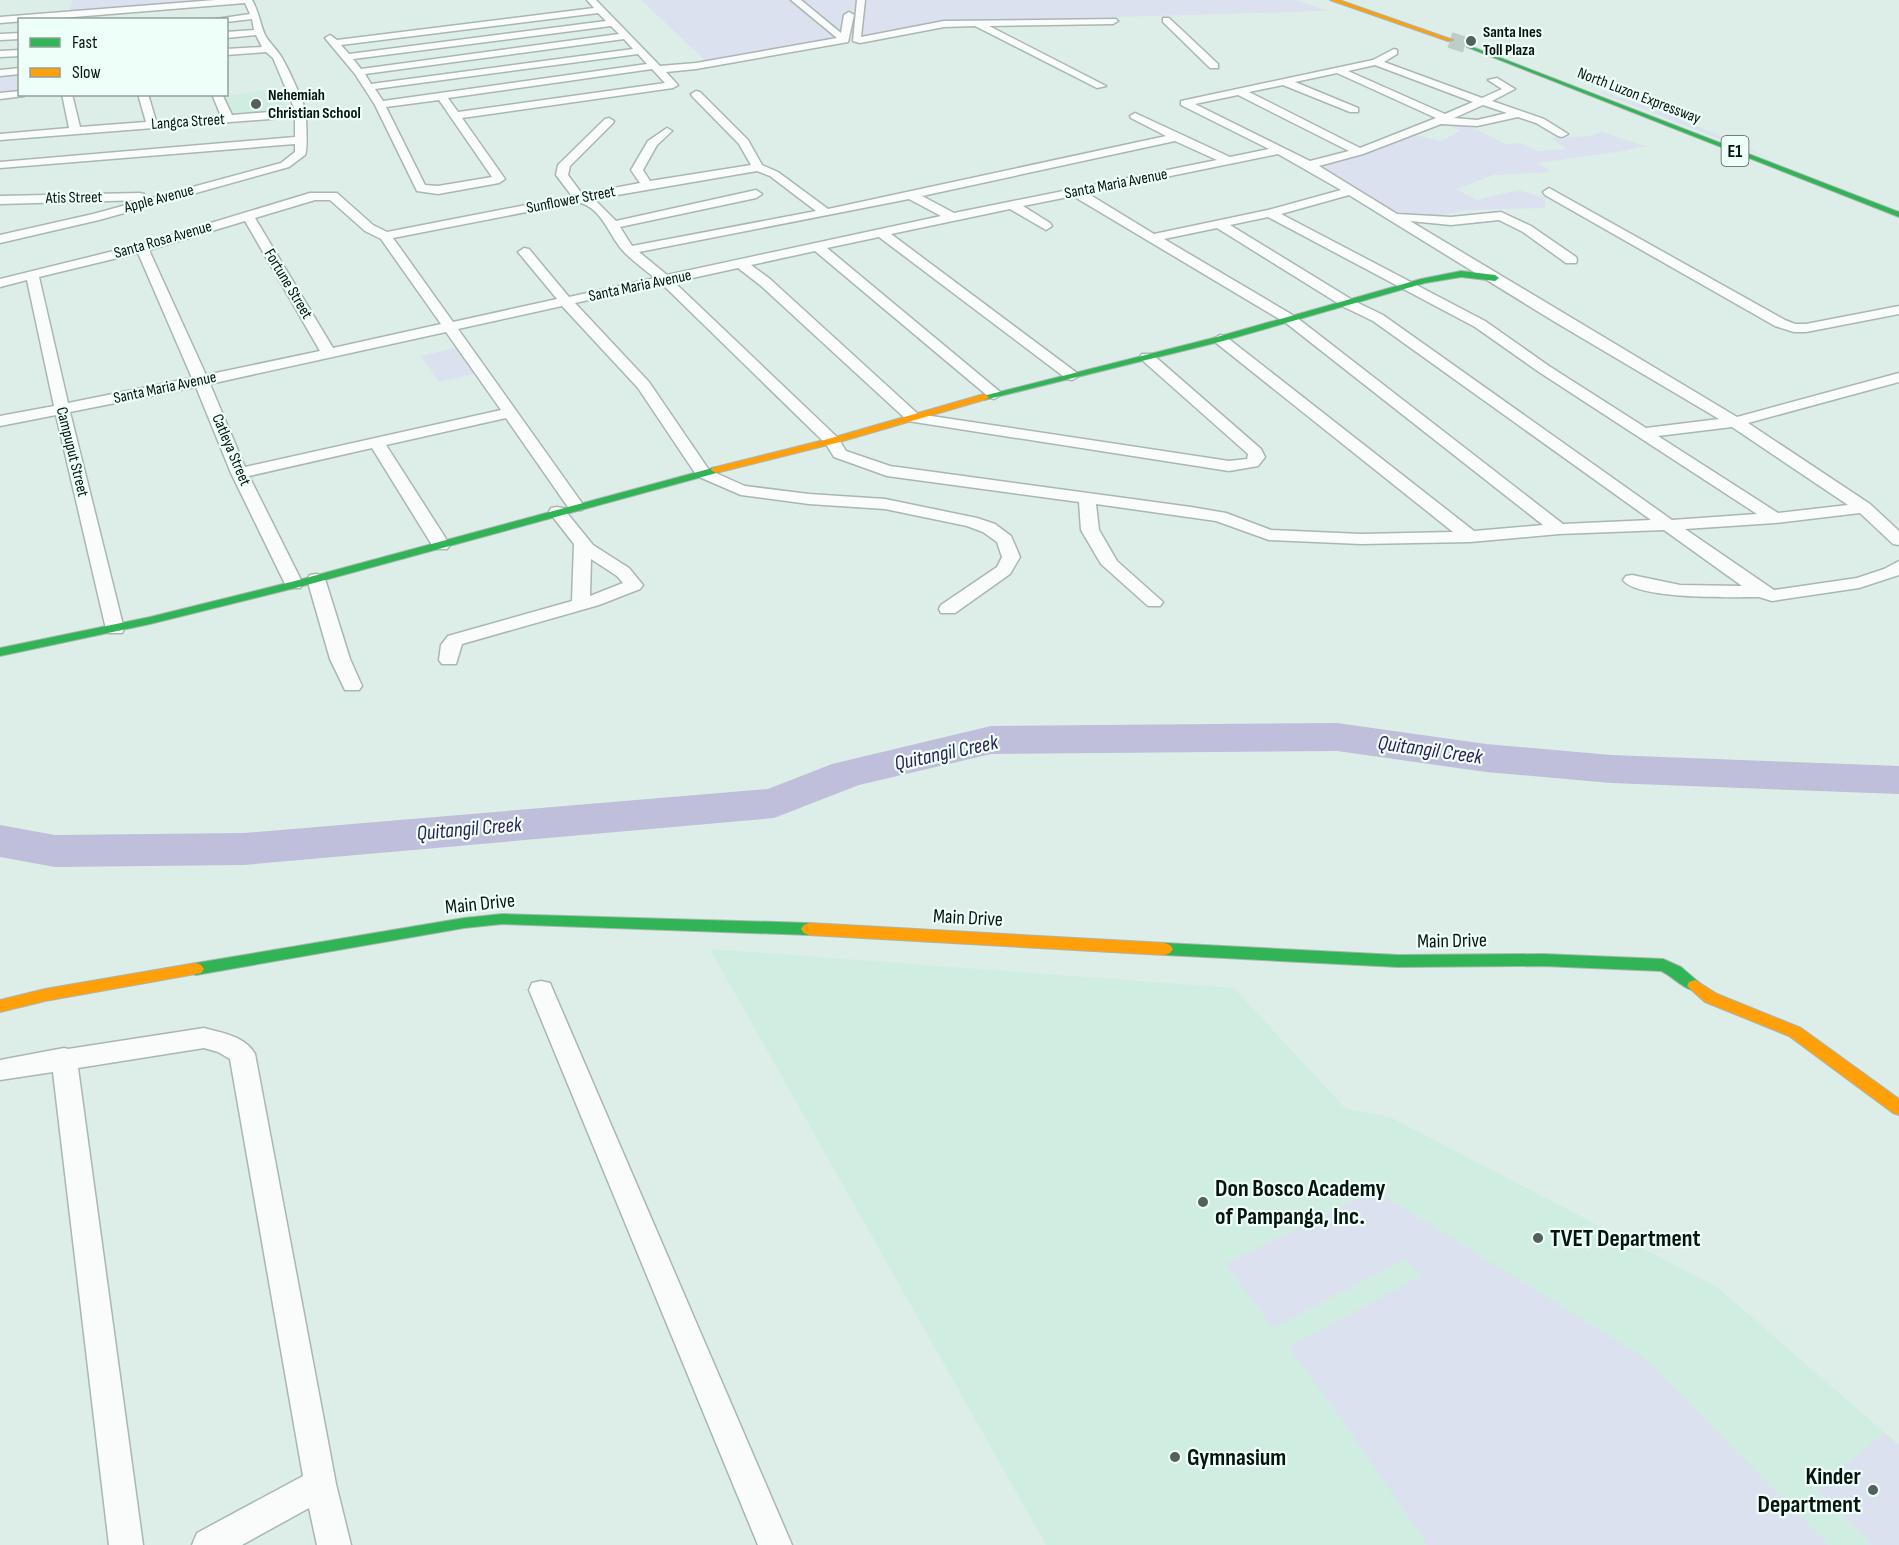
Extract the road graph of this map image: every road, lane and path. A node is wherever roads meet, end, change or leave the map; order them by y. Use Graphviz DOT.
graph roads {
  1 [pos="248,0"];
  2 [pos="591,0"];
  3 [pos="795,0"];
  4 [pos="851,0"];
  5 [pos="861,0"];
  6 [pos="1334,0"];
  7 [pos="1368,0"];
  8 [pos="600,10"];
  9 [pos="256,16"];
  10 [pos="228,19"];
  11 [pos="0,20"];
  12 [pos="1166,20"];
  13 [pos="975,21"];
  14 [pos="1113,21"];
  15 [pos="613,23"];
  16 [pos="259,32"];
  17 [pos="228,35"];
  18 [pos="18,36"];
  19 [pos="626,36"];
  20 [pos="0,37"];
  21 [pos="845,40"];
  22 [pos="1450,40"];
  23 [pos="1489,42"];
  24 [pos="268,49"];
  25 [pos="640,51"];
  26 [pos="18,52"];
  27 [pos="228,52"];
  28 [pos="1394,52"];
  29 [pos="0,54"];
  30 [pos="346,57"];
  31 [pos="1376,62"];
  32 [pos="1214,66"];
  33 [pos="657,68"];
  34 [pos="1338,70"];
  35 [pos="18,72"];
  36 [pos="359,72"];
  37 [pos="0,73"];
  38 [pos="1493,80"];
  39 [pos="1285,82"];
  40 [pos="1101,86"];
  41 [pos="369,87"];
  42 [pos="1238,91"];
  43 [pos="18,94"];
  44 [pos="696,94"];
  45 [pos="0,96"];
  46 [pos="67,96"];
  47 [pos="144,96"];
  48 [pos="218,96"];
  49 [pos="442,97"];
  50 [pos="1481,101"];
  51 [pos="380,105"];
  52 [pos="1354,110"];
  53 [pos="1518,112"];
  54 [pos="301,113"];
  55 [pos="456,116"];
  56 [pos="1135,116"];
  57 [pos="228,119"];
  58 [pos="1442,120"];
  59 [pos="609,121"];
  60 [pos="152,125"];
  61 [pos="75,131"];
  62 [pos="667,131"];
  63 [pos="1562,134"];
  64 [pos="1176,137"];
  65 [pos="0,138"];
  66 [pos="302,140"];
  67 [pos="1767,148"];
  68 [pos="1281,150"];
  69 [pos="1359,152"];
  70 [pos="1230,160"];
  71 [pos="0,165"];
  72 [pos="1310,165"];
  73 [pos="758,166"];
  74 [pos="647,185"];
  75 [pos="1349,191"];
  76 [pos="1075,192"];
  77 [pos="1549,192"];
  78 [pos="756,194"];
  79 [pos="910,195"];
  80 [pos="580,199"];
  81 [pos="0,200"];
  82 [pos="146,202"];
  83 [pos="1012,205"];
  84 [pos="826,213"];
  85 [pos="1270,213"];
  86 [pos="1899,215"];
  87 [pos="248,216"];
  88 [pos="1394,216"];
  89 [pos="952,217"];
  90 [pos="1219,224"];
  91 [pos="614,225"];
  92 [pos="1046,226"];
  93 [pos="882,233"];
  94 [pos="385,236"];
  95 [pos="1152,238"];
  96 [pos="0,239"];
  97 [pos="818,247"];
  98 [pos="142,248"];
  99 [pos="629,250"];
  100 [pos="524,252"];
  101 [pos="1570,260"];
  102 [pos="1472,263"];
  103 [pos="741,264"];
  104 [pos="1461,274"];
  105 [pos="33,275"];
  106 [pos="1495,278"];
  107 [pos="665,280"];
  108 [pos="0,283"];
  109 [pos="1408,286"];
  110 [pos="566,302"];
  111 [pos="1349,304"];
  112 [pos="1899,310"];
  113 [pos="1291,320"];
  114 [pos="449,326"];
  115 [pos="1220,339"];
  116 [pos="328,352"];
  117 [pos="1147,357"];
  118 [pos="1072,376"];
  119 [pos="1899,377"];
  120 [pos="201,381"];
  121 [pos="994,394"];
  122 [pos="62,409"];
  123 [pos="510,412"];
  124 [pos="913,418"];
  125 [pos="0,421"];
  126 [pos="1735,422"];
  127 [pos="1644,433"];
  128 [pos="832,441"];
  129 [pos="377,444"];
  130 [pos="240,473"];
  131 [pos="703,473"];
  132 [pos="1087,499"];
  133 [pos="576,506"];
  134 [pos="1864,508"];
  135 [pos="557,512"];
  136 [pos="1775,518"];
  137 [pos="1668,525"];
  138 [pos="1559,529"];
  139 [pos="1470,537"];
  140 [pos="1899,540"];
  141 [pos="582,544"];
  142 [pos="441,545"];
  143 [pos="1899,566"];
  144 [pos="316,579"];
  145 [pos="1632,580"];
  146 [pos="294,584"];
  147 [pos="1762,592"];
  148 [pos="1154,602"];
  149 [pos="581,604"];
  150 [pos="948,609"];
  151 [pos="115,628"];
  152 [pos="0,652"];
  153 [pos="449,660"];
  154 [pos="352,686"];
  155 [pos="541,990"];
  156 [pos="0,1006"];
  157 [pos="64,1059"];
  158 [pos="0,1070"];
  159 [pos="1899,1108"];
  160 [pos="320,1484"];
  161 [pos="126,1545"];
  162 [pos="209,1545"];
  163 [pos="334,1545"];
  164 [pos="776,1545"];
  1 -- 9 [label="street"];
  1 -- 11 [label="street"];
  2 -- 8 [label="street"];
  3 -- 21 [label="street"];
  4 -- 21 [label="street"];
  5 -- 13 [label="street"];
  6 -- 22 [label="main road"];
  7 -- 86 [label="main road, North Luzon Expressway / E1"];
  8 -- 15 [label="street"];
  8 -- 30 [label="street"];
  9 -- 10 [label="street"];
  9 -- 16 [label="street"];
  12 -- 32 [label="street"];
  13 -- 14 [label="street"];
  13 -- 40 [label="street"];
  15 -- 19 [label="street"];
  15 -- 30 [label="street"];
  16 -- 17 [label="street"];
  16 -- 24 [label="street"];
  18 -- 20 [label="street"];
  19 -- 25 [label="street"];
  19 -- 36 [label="street"];
  21 -- 33 [label="street"];
  23 -- 67 [label="main road, North Luzon Expressway / E1"];
  24 -- 27 [label="street"];
  24 -- 54 [label="street"];
  25 -- 33 [label="street"];
  25 -- 41 [label="street"];
  26 -- 29 [label="street"];
  28 -- 31 [label="street"];
  30 -- 36 [label="street"];
  31 -- 34 [label="street"];
  31 -- 50 [label="street"];
  33 -- 49 [label="street"];
  33 -- 55 [label="street"];
  34 -- 39 [label="street"];
  34 -- 58 [label="street"];
  35 -- 37 [label="street"];
  36 -- 41 [label="street"];
  38 -- 50 [label="street"];
  39 -- 42 [label="street"];
  39 -- 52 [label="street"];
  41 -- 51 [label="street"];
  42 -- 68 [label="street"];
  42 -- 69 [label="street"];
  43 -- 45 [label="street"];
  44 -- 73 [label="street"];
  46 -- 61 [label="street"];
  47 -- 60 [label="street"];
  48 -- 57 [label="street"];
  49 -- 51 [label="street"];
  49 -- 55 [label="street"];
  50 -- 53 [label="street"];
  50 -- 58 [label="street"];
  51 -- 55 [label="street"];
  53 -- 58 [label="street"];
  53 -- 63 [label="street"];
  54 -- 57 [label="street, Langca Street"];
  54 -- 66 [label="street"];
  56 -- 64 [label="street"];
  57 -- 60 [label="street, Langca Street"];
  58 -- 69 [label="street"];
  59 -- 80 [label="street"];
  60 -- 61 [label="street, Langca Street"];
  61 -- 65 [label="street, Langca Street"];
  62 -- 74 [label="street"];
  64 -- 70 [label="street"];
  64 -- 79 [label="street"];
  66 -- 71 [label="street"];
  66 -- 82 [label="street, Apple Avenue"];
  68 -- 70 [label="street, Santa Maria Avenue"];
  68 -- 72 [label="street"];
  69 -- 72 [label="street"];
  70 -- 76 [label="street, Santa Maria Avenue"];
  72 -- 75 [label="street"];
  73 -- 74 [label="street, Sunflower Street"];
  73 -- 84 [label="street"];
  74 -- 80 [label="street, Sunflower Street"];
  75 -- 85 [label="street"];
  75 -- 88 [label="street"];
  76 -- 83 [label="street, Santa Maria Avenue"];
  76 -- 95 [label="street"];
  77 -- 112 [label="street"];
  78 -- 91 [label="street"];
  79 -- 84 [label="street"];
  79 -- 89 [label="street"];
  80 -- 91 [label="street"];
  80 -- 94 [label="street, Sunflower Street"];
  81 -- 82 [label="street, Atis Street"];
  82 -- 96 [label="street, Apple Avenue"];
  83 -- 89 [label="street, Santa Maria Avenue"];
  83 -- 92 [label="street"];
  84 -- 99 [label="street"];
  85 -- 90 [label="street"];
  85 -- 109 [label="street"];
  87 -- 94 [label="street, Santa Rosa Avenue"];
  87 -- 98 [label="street, Santa Rosa Avenue"];
  87 -- 116 [label="street, Fortune Street"];
  88 -- 101 [label="street"];
  88 -- 102 [label="street"];
  89 -- 93 [label="street, Santa Maria Avenue"];
  90 -- 95 [label="street"];
  90 -- 111 [label="street"];
  91 -- 99 [label="street"];
  93 -- 97 [label="street, Santa Maria Avenue"];
  93 -- 118 [label="street"];
  94 -- 114 [label="street"];
  95 -- 113 [label="street"];
  97 -- 103 [label="street, Santa Maria Avenue"];
  97 -- 121 [label="street"];
  98 -- 105 [label="street, Santa Rosa Avenue"];
  98 -- 120 [label="street, Catleya Street"];
  99 -- 107 [label="street"];
  100 -- 110 [label="street"];
  102 -- 104 [label="street"];
  102 -- 106 [label="street"];
  103 -- 107 [label="street, Santa Maria Avenue"];
  103 -- 124 [label="street"];
  104 -- 106 [label="main road"];
  104 -- 109 [label="main road"];
  105 -- 108 [label="street, Santa Rosa Avenue"];
  105 -- 122 [label="street, Campuput Street"];
  106 -- 126 [label="street"];
  107 -- 110 [label="street, Santa Maria Avenue"];
  107 -- 128 [label="street"];
  109 -- 111 [label="main road"];
  109 -- 127 [label="street"];
  110 -- 114 [label="street, Santa Maria Avenue"];
  110 -- 131 [label="street"];
  111 -- 113 [label="main road"];
  111 -- 137 [label="street"];
  113 -- 115 [label="main road"];
  113 -- 138 [label="street"];
  114 -- 116 [label="street, Santa Maria Avenue"];
  114 -- 123 [label="street"];
  115 -- 117 [label="main road"];
  115 -- 139 [label="street"];
  116 -- 120 [label="street, Santa Maria Avenue"];
  117 -- 118 [label="main road"];
  117 -- 124 [label="street"];
  118 -- 121 [label="main road"];
  119 -- 126 [label="street"];
  120 -- 122 [label="street, Santa Maria Avenue"];
  120 -- 130 [label="street, Catleya Street"];
  121 -- 124 [label="main road"];
  122 -- 125 [label="street, Santa Maria Avenue"];
  122 -- 151 [label="street, Campuput Street"];
  123 -- 129 [label="street"];
  123 -- 133 [label="street"];
  124 -- 128 [label="main road"];
  126 -- 127 [label="street"];
  126 -- 134 [label="street"];
  127 -- 136 [label="street"];
  128 -- 131 [label="main road"];
  128 -- 132 [label="street"];
  129 -- 130 [label="street"];
  129 -- 142 [label="street"];
  130 -- 146 [label="street, Catleya Street"];
  131 -- 133 [label="main road"];
  131 -- 150 [label="street"];
  132 -- 139 [label="street"];
  132 -- 148 [label="street"];
  133 -- 135 [label="main road"];
  134 -- 136 [label="street"];
  134 -- 140 [label="street"];
  135 -- 141 [label="street"];
  135 -- 142 [label="main road"];
  136 -- 137 [label="street"];
  137 -- 138 [label="street"];
  137 -- 147 [label="street"];
  138 -- 139 [label="street"];
  141 -- 149 [label="street"];
  141 -- 149 [label="street"];
  142 -- 144 [label="main road"];
  143 -- 147 [label="street"];
  144 -- 146 [label="main road"];
  144 -- 154 [label="street"];
  145 -- 147 [label="street"];
  146 -- 151 [label="main road"];
  149 -- 153 [label="street"];
  151 -- 152 [label="main road"];
  155 -- 164 [label="street"];
  156 -- 159 [label="main road, Main Drive"];
  157 -- 158 [label="street"];
  157 -- 160 [label="street"];
  157 -- 161 [label="street"];
  160 -- 162 [label="street"];
  160 -- 163 [label="street"];
}
